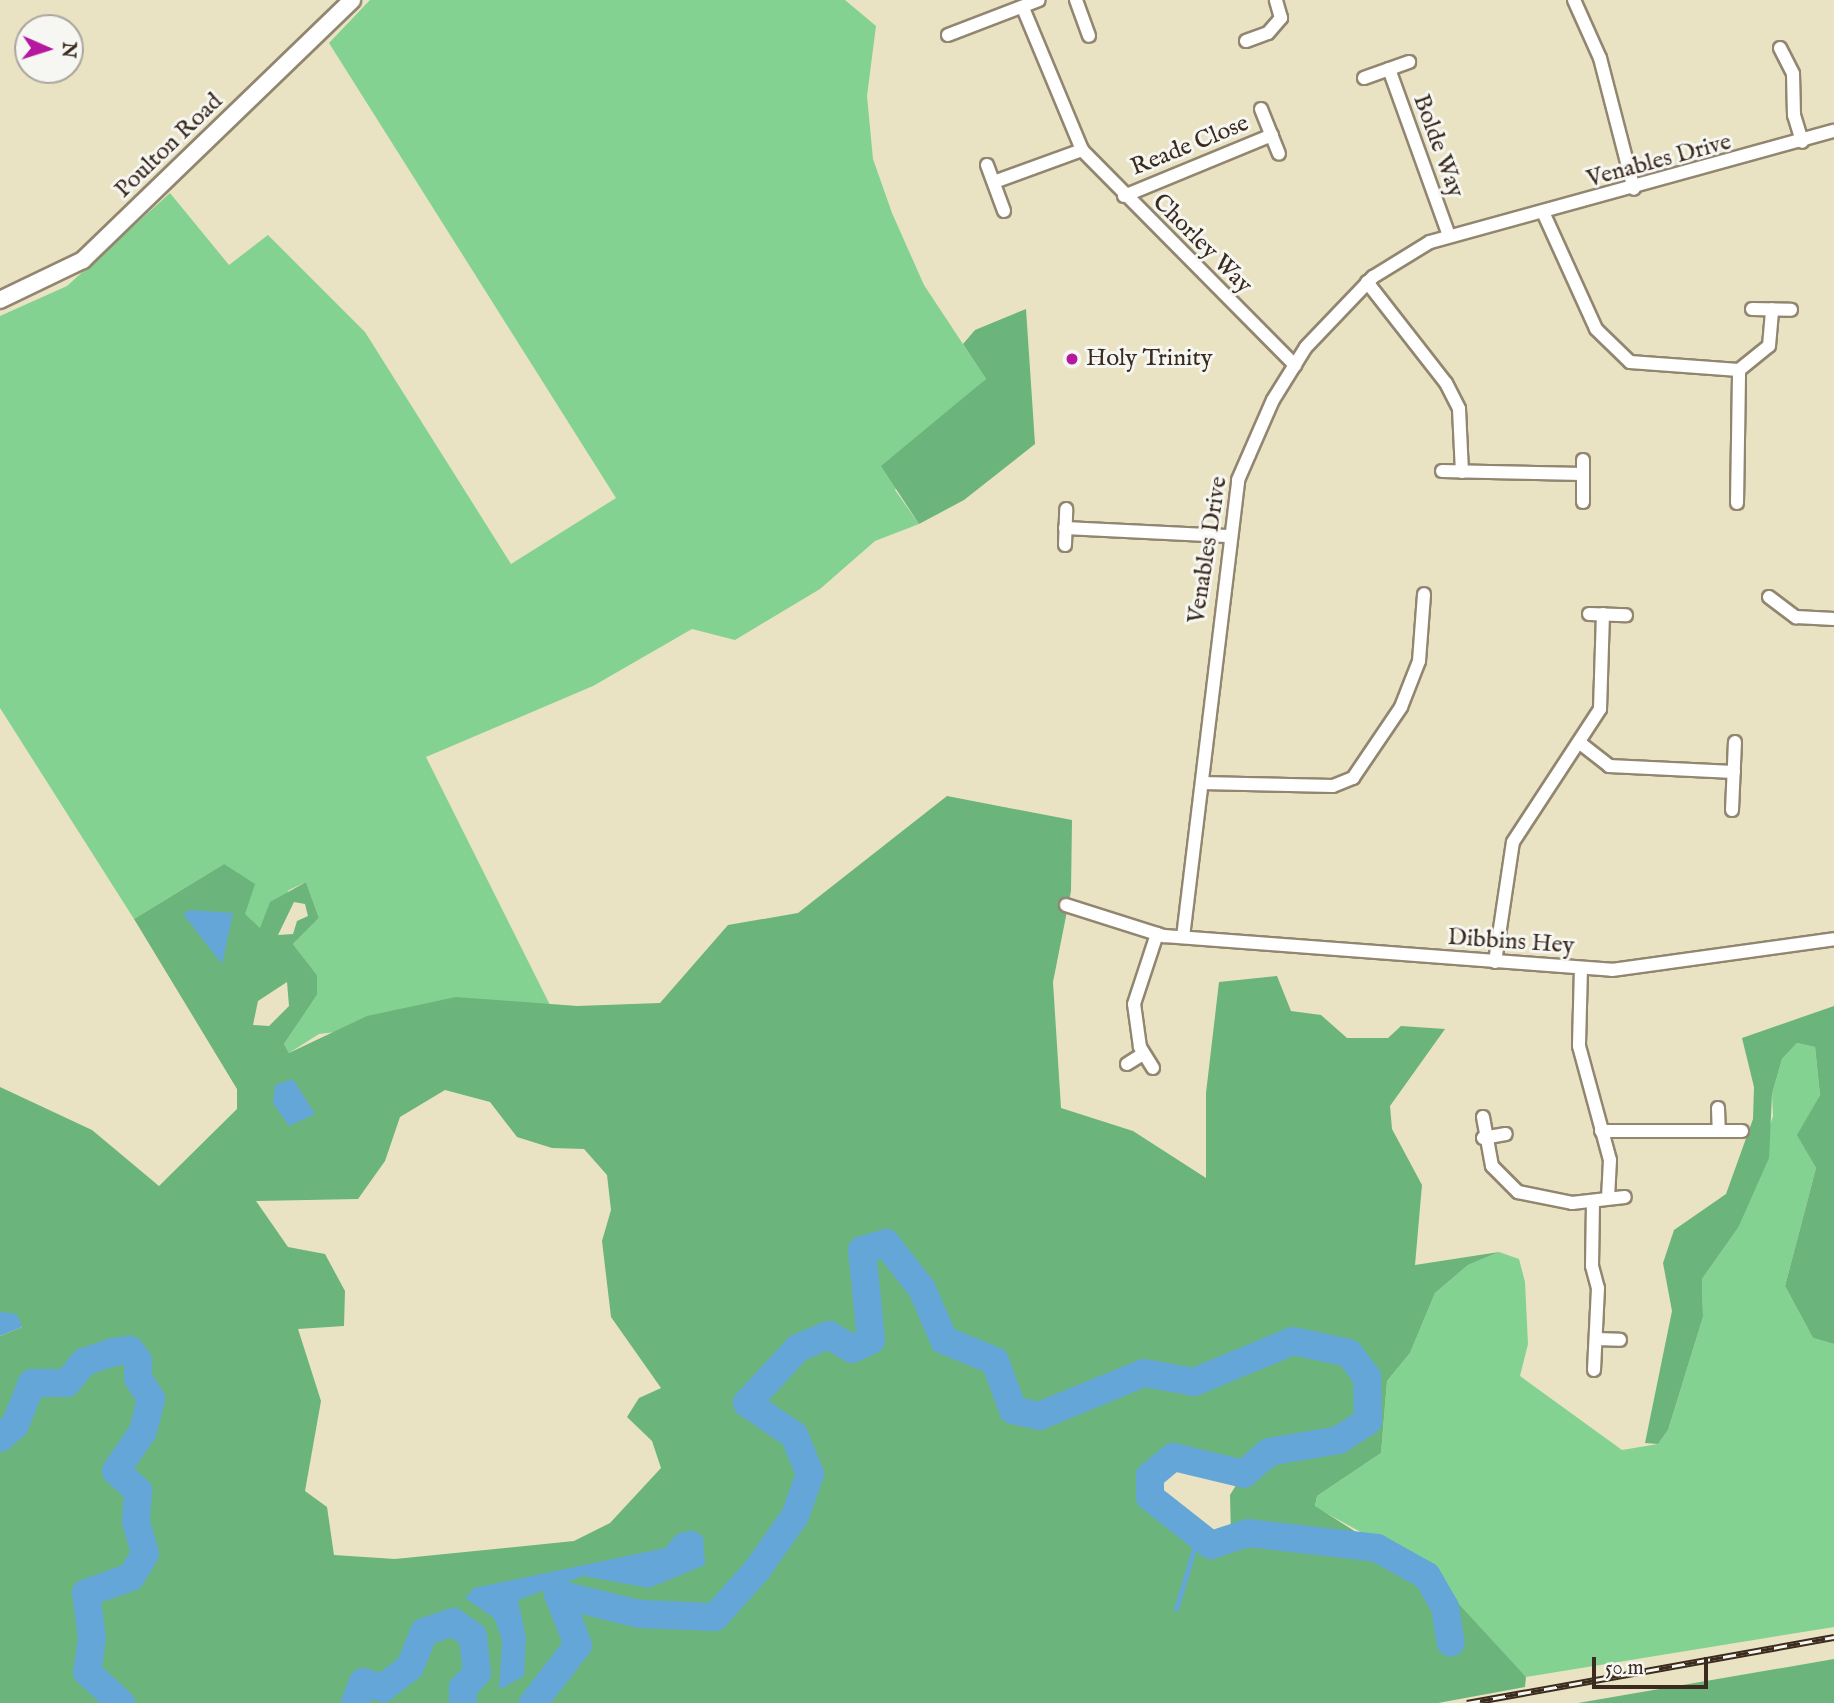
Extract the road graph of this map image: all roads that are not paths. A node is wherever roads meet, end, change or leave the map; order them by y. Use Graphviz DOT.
graph roads {
  1 [pos="352,0"];
  2 [pos="1038,0"];
  3 [pos="1076,0"];
  4 [pos="1276,0"];
  5 [pos="1574,0"];
  6 [pos="1023,8"];
  7 [pos="948,36"];
  8 [pos="1089,36"];
  9 [pos="1246,41"];
  10 [pos="1780,48"];
  11 [pos="1409,62"];
  12 [pos="1388,69"];
  13 [pos="1364,78"];
  14 [pos="1261,109"];
  15 [pos="1834,131"];
  16 [pos="1272,135"];
  17 [pos="1802,142"];
  18 [pos="1082,150"];
  19 [pos="1279,154"];
  20 [pos="987,165"];
  21 [pos="994,181"];
  22 [pos="1634,189"];
  23 [pos="1124,196"];
  24 [pos="1004,211"];
  25 [pos="1543,212"];
  26 [pos="1449,236"];
  27 [pos="1367,282"];
  28 [pos="0,300"];
  29 [pos="1752,309"];
  30 [pos="1772,309"];
  31 [pos="1791,310"];
  32 [pos="1295,365"];
  33 [pos="1740,370"];
  34 [pos="1583,460"];
  35 [pos="1442,471"];
  36 [pos="1462,472"];
  37 [pos="1583,474"];
  38 [pos="1583,502"];
  39 [pos="1737,503"];
  40 [pos="1066,509"];
  41 [pos="1065,528"];
  42 [pos="1227,536"];
  43 [pos="1065,545"];
  44 [pos="1424,594"];
  45 [pos="1769,597"];
  46 [pos="1589,614"];
  47 [pos="1603,614"];
  48 [pos="1626,615"];
  49 [pos="1834,619"];
  50 [pos="1735,742"];
  51 [pos="1580,743"];
  52 [pos="1734,772"];
  53 [pos="1202,783"];
  54 [pos="1732,810"];
  55 [pos="1066,905"];
  56 [pos="1157,934"];
  57 [pos="1183,937"];
  58 [pos="1834,939"];
  59 [pos="1495,962"];
  60 [pos="1581,968"];
  61 [pos="1143,1054"];
  62 [pos="1127,1063"];
  63 [pos="1153,1068"];
  64 [pos="1718,1108"];
  65 [pos="1483,1117"];
  66 [pos="1601,1131"];
  67 [pos="1719,1131"];
  68 [pos="1742,1131"];
  69 [pos="1506,1134"];
  70 [pos="1483,1138"];
  71 [pos="1625,1197"];
  72 [pos="1608,1198"];
  73 [pos="1592,1202"];
  74 [pos="1596,1339"];
  75 [pos="1620,1340"];
  76 [pos="1594,1370"];
  1 -- 28 [label="street, Poulton Road"];
  2 -- 6 [label="street"];
  3 -- 8 [label="street"];
  4 -- 9 [label="street"];
  5 -- 22 [label="street"];
  6 -- 7 [label="street"];
  6 -- 18 [label="street, Chorley Way"];
  10 -- 17 [label="street"];
  11 -- 12 [label="street, Bolde Way"];
  12 -- 13 [label="street, Bolde Way"];
  12 -- 26 [label="street, Bolde Way"];
  14 -- 16 [label="street, Reade Close"];
  15 -- 17 [label="street, Venables Drive"];
  16 -- 19 [label="street, Reade Close"];
  16 -- 23 [label="street, Reade Close"];
  17 -- 22 [label="street, Venables Drive"];
  18 -- 21 [label="street"];
  18 -- 23 [label="street, Chorley Way"];
  20 -- 21 [label="street"];
  21 -- 24 [label="street"];
  22 -- 25 [label="street, Venables Drive"];
  23 -- 32 [label="street, Chorley Way"];
  25 -- 26 [label="street, Venables Drive"];
  25 -- 33 [label="street"];
  26 -- 27 [label="street, Venables Drive"];
  27 -- 32 [label="street, Venables Drive"];
  27 -- 36 [label="street"];
  29 -- 30 [label="street"];
  30 -- 31 [label="street"];
  30 -- 33 [label="street"];
  32 -- 42 [label="street, Venables Drive"];
  33 -- 39 [label="street"];
  34 -- 37 [label="street"];
  35 -- 36 [label="street"];
  36 -- 37 [label="street"];
  37 -- 38 [label="street"];
  40 -- 41 [label="street"];
  41 -- 42 [label="street"];
  41 -- 43 [label="street"];
  42 -- 53 [label="street, Venables Drive"];
  44 -- 53 [label="street"];
  45 -- 49 [label="street"];
  46 -- 47 [label="street"];
  47 -- 48 [label="street"];
  47 -- 51 [label="street"];
  50 -- 52 [label="street"];
  51 -- 52 [label="street"];
  51 -- 59 [label="street"];
  52 -- 54 [label="street"];
  53 -- 57 [label="street, Venables Drive"];
  55 -- 56 [label="street, Dibbins Hey"];
  56 -- 57 [label="street, Dibbins Hey"];
  56 -- 61 [label="street"];
  57 -- 59 [label="street, Dibbins Hey"];
  58 -- 60 [label="street, Dibbins Hey"];
  59 -- 60 [label="street, Dibbins Hey"];
  60 -- 66 [label="street"];
  61 -- 62 [label="street"];
  61 -- 63 [label="street"];
  64 -- 67 [label="street"];
  65 -- 70 [label="street"];
  66 -- 67 [label="street"];
  66 -- 72 [label="street"];
  67 -- 68 [label="street"];
  69 -- 70 [label="street"];
  70 -- 73 [label="street"];
  71 -- 72 [label="street"];
  72 -- 73 [label="street"];
  73 -- 74 [label="street"];
  74 -- 75 [label="street"];
  74 -- 76 [label="street"];
}
